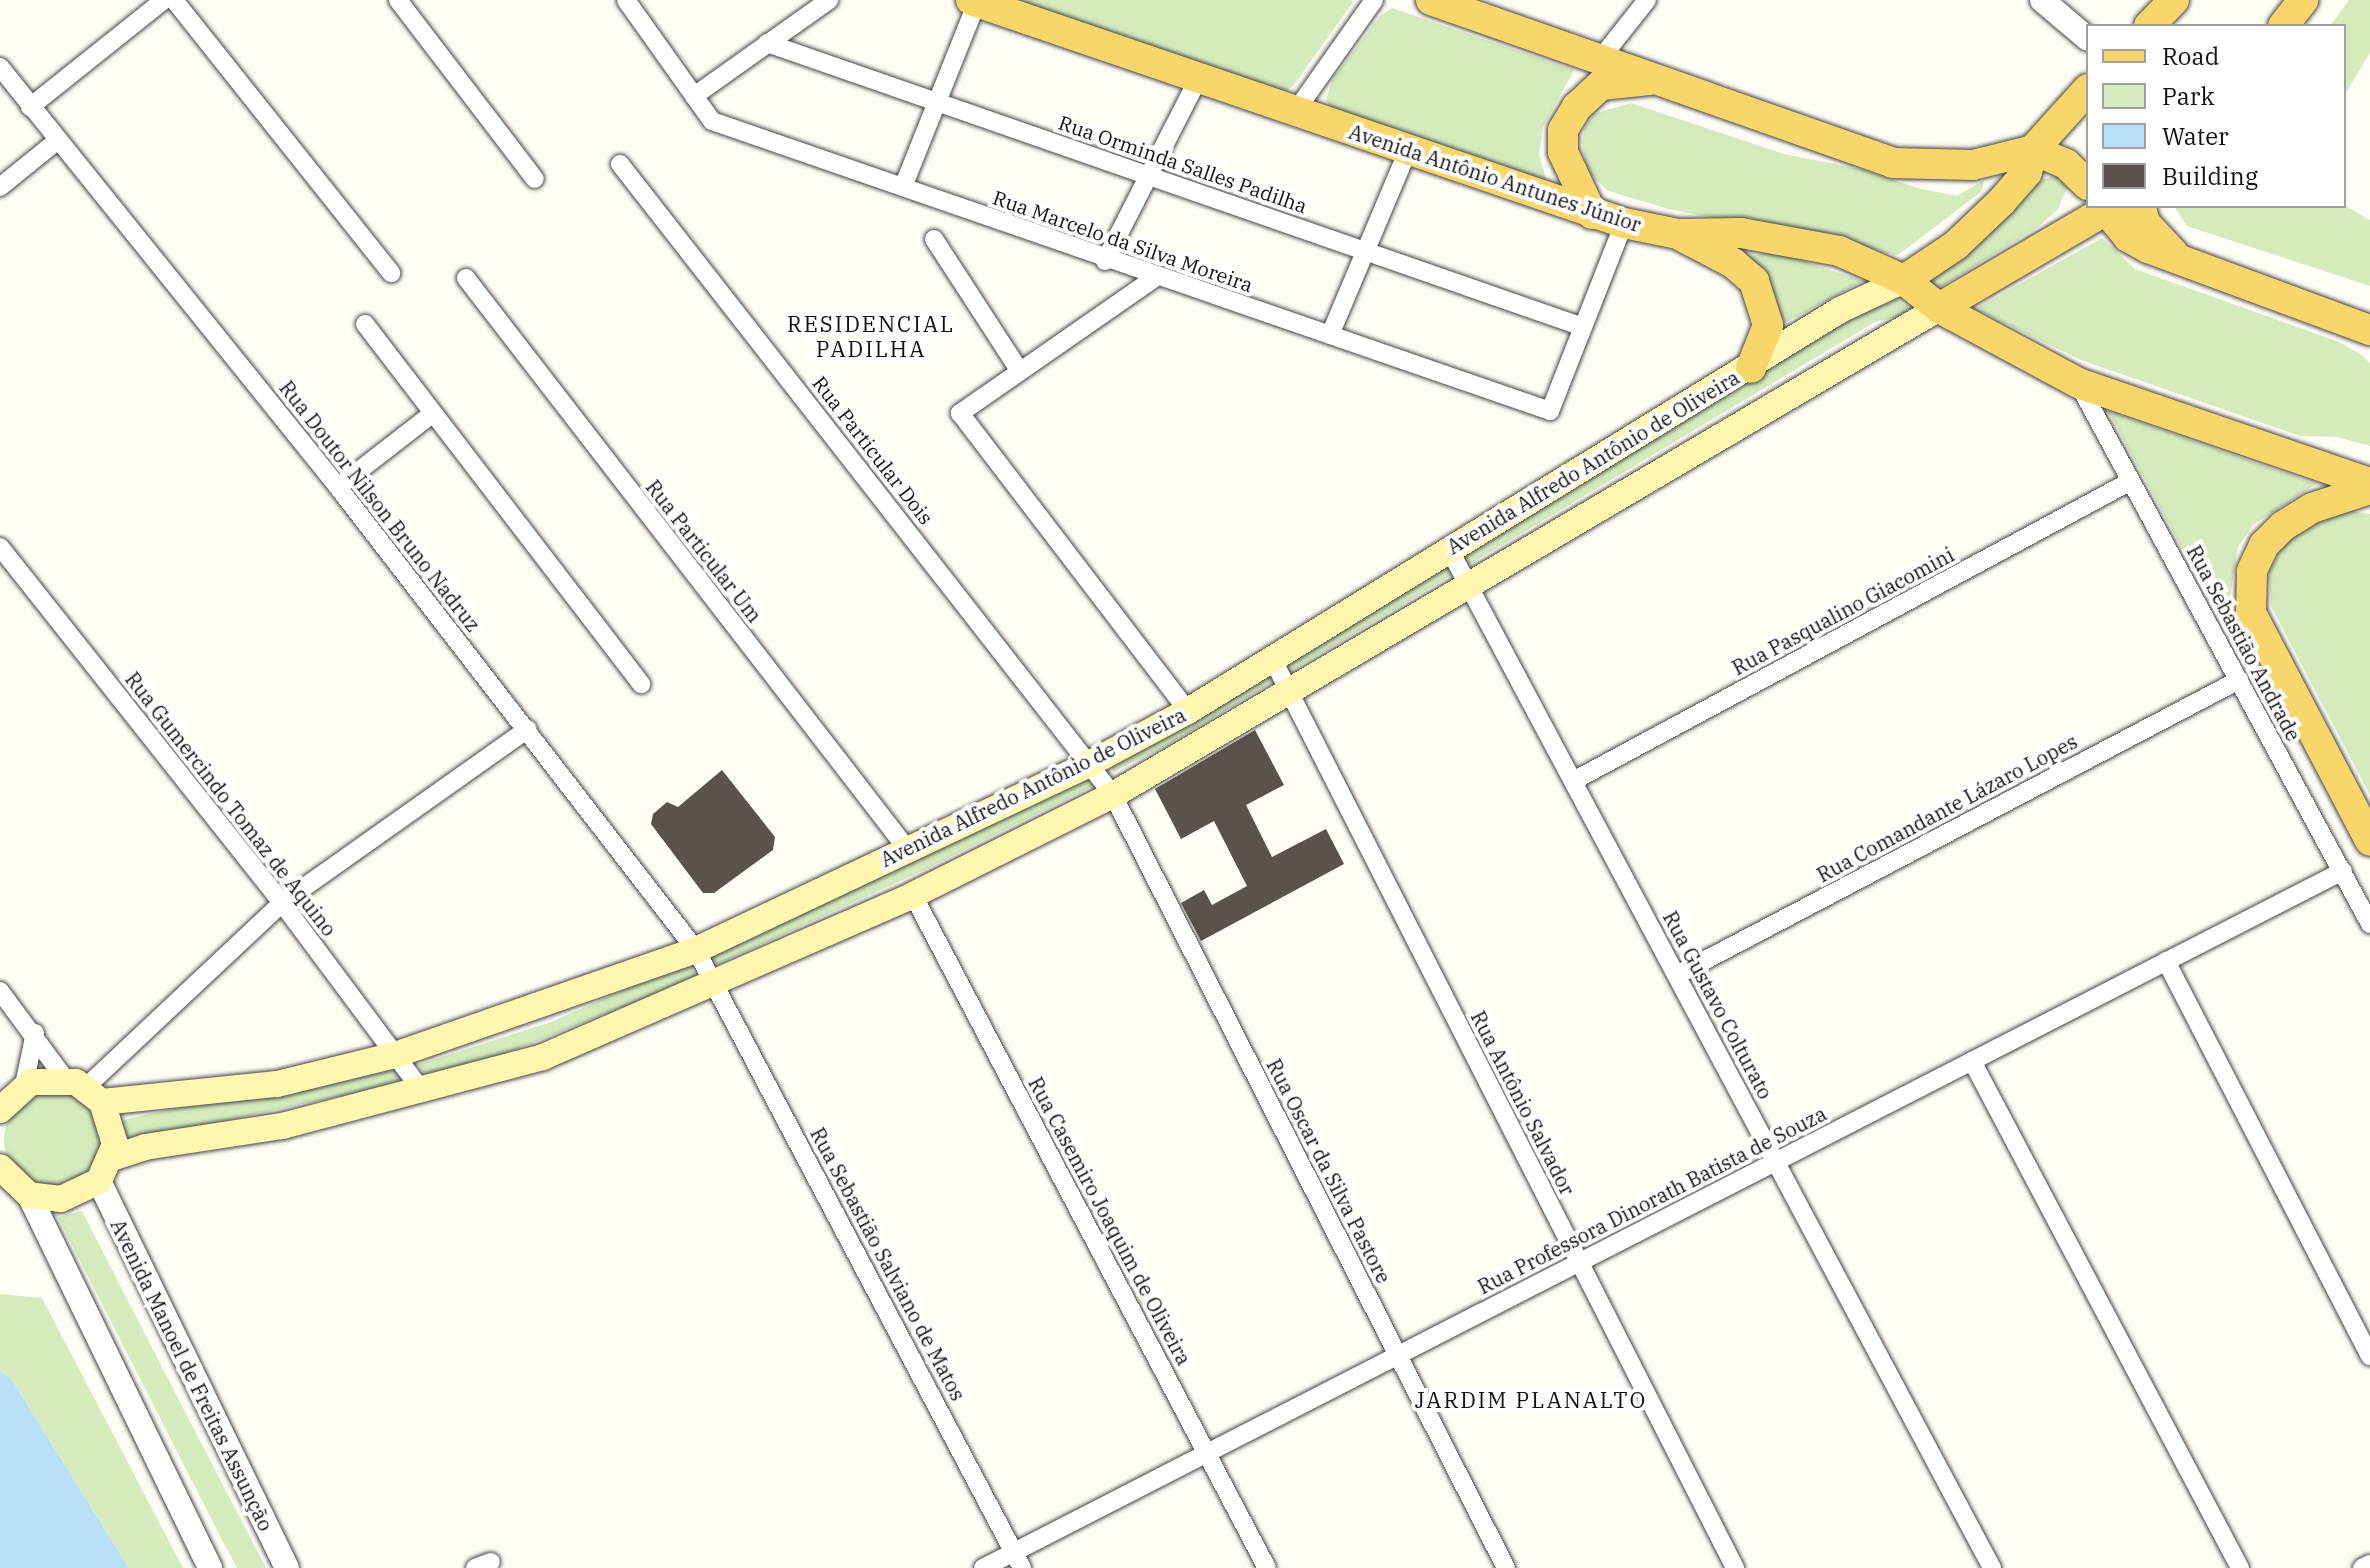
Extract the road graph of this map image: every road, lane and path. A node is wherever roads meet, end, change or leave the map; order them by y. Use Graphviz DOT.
graph roads {
  1 [pos="164,0"];
  2 [pos="174,0"];
  3 [pos="398,0"];
  4 [pos="626,0"];
  5 [pos="829,0"];
  6 [pos="1374,0"];
  7 [pos="1431,0"];
  8 [pos="1647,0"];
  9 [pos="2042,0"];
  10 [pos="2174,0"];
  11 [pos="2303,0"];
  12 [pos="974,1"];
  13 [pos="2151,24"];
  14 [pos="2285,24"];
  15 [pos="2086,37"];
  16 [pos="767,43"];
  17 [pos="1601,58"];
  18 [pos="0,67"];
  19 [pos="1198,79"];
  20 [pos="1657,80"];
  21 [pos="2086,91"];
  22 [pos="694,96"];
  23 [pos="936,104"];
  24 [pos="30,107"];
  25 [pos="1295,112"];
  26 [pos="58,140"];
  27 [pos="1408,150"];
  28 [pos="2033,150"];
  29 [pos="620,164"];
  30 [pos="1150,174"];
  31 [pos="535,179"];
  32 [pos="2086,183"];
  33 [pos="0,187"];
  34 [pos="903,187"];
  35 [pos="2108,208"];
  36 [pos="2141,208"];
  37 [pos="1592,214"];
  38 [pos="1624,223"];
  39 [pos="1678,234"];
  40 [pos="934,239"];
  41 [pos="1366,251"];
  42 [pos="1105,261"];
  43 [pos="2195,266"];
  44 [pos="391,273"];
  45 [pos="1156,277"];
  46 [pos="466,278"];
  47 [pos="1904,280"];
  48 [pos="1939,308"];
  49 [pos="365,324"];
  50 [pos="1583,327"];
  51 [pos="2370,330"];
  52 [pos="1330,335"];
  53 [pos="1751,368"];
  54 [pos="1019,370"];
  55 [pos="2078,383"];
  56 [pos="433,413"];
  57 [pos="2131,481"];
  58 [pos="2370,486"];
  59 [pos="338,487"];
  60 [pos="0,547"];
  61 [pos="1448,547"];
  62 [pos="1468,584"];
  63 [pos="1272,658"];
  64 [pos="2239,680"];
  65 [pos="641,684"];
  66 [pos="1290,691"];
  67 [pos="1188,711"];
  68 [pos="528,729"];
  69 [pos="1091,763"];
  70 [pos="1575,780"];
  71 [pos="1113,795"];
  72 [pos="2370,841"];
  73 [pos="908,850"];
  74 [pos="2343,871"];
  75 [pos="913,895"];
  76 [pos="282,903"];
  77 [pos="2370,924"];
  78 [pos="696,950"];
  79 [pos="2166,961"];
  80 [pos="1677,975"];
  81 [pos="715,981"];
  82 [pos="0,991"];
  83 [pos="35,1033"];
  84 [pos="395,1055"];
  85 [pos="1972,1061"];
  86 [pos="24,1085"];
  87 [pos="84,1089"];
  88 [pos="422,1091"];
  89 [pos="0,1110"];
  90 [pos="1776,1161"];
  91 [pos="0,1169"];
  92 [pos="105,1169"];
  93 [pos="29,1195"];
  94 [pos="1580,1262"];
  95 [pos="1397,1355"];
  96 [pos="2370,1356"];
  97 [pos="1208,1452"];
  98 [pos="1018,1560"];
  99 [pos="2370,1564"];
  100 [pos="210,1568"];
  101 [pos="287,1568"];
  102 [pos="983,1568"];
  103 [pos="1267,1568"];
  104 [pos="1506,1568"];
  105 [pos="1735,1568"];
  106 [pos="1992,1568"];
  107 [pos="2240,1568"];
  108 [pos="2362,1568"];
  1 -- 24 [label="street"];
  2 -- 44 [label="street"];
  3 -- 31 [label="street"];
  4 -- 22 [label="street, Rua Marcelo da Silva Moreira"];
  5 -- 16 [label="street"];
  6 -- 25 [label="street"];
  7 -- 17 [label="main road"];
  8 -- 17 [label="street"];
  9 -- 15 [label="street"];
  10 -- 13 [label="main road"];
  11 -- 14 [label="main road"];
  12 -- 19 [label="main road, Avenida Antônio Antunes Júnior"];
  12 -- 23 [label="street"];
  16 -- 22 [label="street"];
  16 -- 23 [label="street, Rua Orminda Salles Padilha"];
  17 -- 20 [label="main road"];
  18 -- 24 [label="street, Rua Doutor Nilson Bruno Nadruz"];
  19 -- 25 [label="main road, Avenida Antônio Antunes Júnior"];
  19 -- 30 [label="street"];
  20 -- 28 [label="main road"];
  20 -- 37 [label="main road"];
  21 -- 28 [label="main road, Avenida Alfredo Antônio de Oliveira"];
  22 -- 34 [label="street, Rua Marcelo da Silva Moreira"];
  23 -- 30 [label="street, Rua Orminda Salles Padilha"];
  23 -- 34 [label="street"];
  24 -- 26 [label="street, Rua Doutor Nilson Bruno Nadruz"];
  25 -- 27 [label="main road, Avenida Antônio Antunes Júnior"];
  26 -- 33 [label="street"];
  26 -- 59 [label="street, Rua Doutor Nilson Bruno Nadruz"];
  27 -- 37 [label="main road, Avenida Antônio Antunes Júnior"];
  27 -- 41 [label="street"];
  28 -- 32 [label="main road"];
  28 -- 47 [label="main road, Avenida Alfredo Antônio de Oliveira"];
  29 -- 69 [label="street, Rua Particular Dois"];
  30 -- 41 [label="street, Rua Orminda Salles Padilha"];
  30 -- 42 [label="street"];
  34 -- 42 [label="street, Rua Marcelo da Silva Moreira"];
  35 -- 43 [label="main road"];
  35 -- 48 [label="main road, Avenida Alfredo Antônio de Oliveira"];
  36 -- 43 [label="main road"];
  37 -- 38 [label="main road, Avenida Antônio Antunes Júnior"];
  38 -- 39 [label="main road, Avenida Antônio Antunes Júnior"];
  38 -- 50 [label="street"];
  39 -- 47 [label="main road, Avenida Antônio Antunes Júnior"];
  39 -- 53 [label="main road"];
  40 -- 54 [label="street"];
  41 -- 50 [label="street, Rua Orminda Salles Padilha"];
  41 -- 52 [label="street"];
  42 -- 45 [label="street, Rua Marcelo da Silva Moreira"];
  43 -- 51 [label="main road"];
  45 -- 52 [label="street, Rua Marcelo da Silva Moreira"];
  45 -- 54 [label="street"];
  46 -- 73 [label="street, Rua Particular Um"];
  47 -- 48 [label="main road, Avenida Antônio Antunes Júnior"];
  47 -- 53 [label="main road, Avenida Alfredo Antônio de Oliveira"];
  48 -- 55 [label="main road, Avenida Antônio Antunes Júnior"];
  48 -- 62 [label="main road, Avenida Alfredo Antônio de Oliveira"];
  49 -- 56 [label="street"];
  50 -- 52 [label="street, Rua Marcelo da Silva Moreira"];
  53 -- 61 [label="main road, Avenida Alfredo Antônio de Oliveira"];
  54 -- 67 [label="street"];
  55 -- 57 [label="street, Rua Sebastião Andrade"];
  55 -- 58 [label="main road, Avenida Antônio Antunes Júnior"];
  56 -- 59 [label="street"];
  56 -- 65 [label="street"];
  57 -- 64 [label="street, Rua Sebastião Andrade"];
  57 -- 70 [label="street, Rua Pasqualino Giacomini"];
  58 -- 72 [label="main road"];
  59 -- 68 [label="street, Rua Doutor Nilson Bruno Nadruz"];
  60 -- 76 [label="street, Rua Gumercindo Tomaz de Aquino"];
  61 -- 62 [label="street, Rua Gustavo Colturato"];
  61 -- 63 [label="main road, Avenida Alfredo Antônio de Oliveira"];
  62 -- 66 [label="main road, Avenida Alfredo Antônio de Oliveira"];
  62 -- 70 [label="street, Rua Gustavo Colturato"];
  63 -- 66 [label="street, Rua Antônio Salvador"];
  63 -- 67 [label="main road, Avenida Alfredo Antônio de Oliveira"];
  64 -- 74 [label="street, Rua Sebastião Andrade"];
  64 -- 80 [label="street, Rua Comandante Lázaro Lopes"];
  66 -- 71 [label="main road, Avenida Alfredo Antônio de Oliveira"];
  66 -- 94 [label="street, Rua Antônio Salvador"];
  67 -- 69 [label="main road, Avenida Alfredo Antônio de Oliveira"];
  68 -- 76 [label="street"];
  68 -- 78 [label="street, Rua Doutor Nilson Bruno Nadruz"];
  69 -- 71 [label="street, Rua Particular Dois"];
  69 -- 73 [label="main road, Avenida Alfredo Antônio de Oliveira"];
  70 -- 80 [label="street, Rua Gustavo Colturato"];
  71 -- 75 [label="main road, Avenida Alfredo Antônio de Oliveira"];
  71 -- 95 [label="street, Rua Oscar da Silva Pastore"];
  73 -- 78 [label="main road, Avenida Alfredo Antônio de Oliveira"];
  74 -- 77 [label="street, Rua Sebastião Andrade"];
  74 -- 79 [label="street, Rua Professora Dinorath Batista de Souza"];
  75 -- 81 [label="main road, Avenida Alfredo Antônio de Oliveira"];
  75 -- 97 [label="street, Rua Casemiro Joaquim de Oliveira"];
  76 -- 84 [label="street, Rua Gumercindo Tomaz de Aquino"];
  76 -- 87 [label="street"];
  78 -- 81 [label="street, Rua Doutor Nilson Bruno Nadruz"];
  78 -- 84 [label="main road, Avenida Alfredo Antônio de Oliveira"];
  79 -- 85 [label="street, Rua Professora Dinorath Batista de Souza"];
  79 -- 96 [label="street"];
  80 -- 90 [label="street, Rua Gustavo Colturato"];
  81 -- 88 [label="main road, Avenida Alfredo Antônio de Oliveira"];
  81 -- 98 [label="street, Rua Sebastião Salviano de Matos"];
  82 -- 83 [label="street"];
  83 -- 86 [label="street"];
  83 -- 87 [label="street"];
  84 -- 87 [label="main road, Avenida Alfredo Antônio de Oliveira"];
  84 -- 88 [label="street, Rua Gumercindo Tomaz de Aquino"];
  85 -- 90 [label="street, Rua Professora Dinorath Batista de Souza"];
  85 -- 107 [label="street"];
  86 -- 87 [label="main road, Avenida Alfredo Antônio de Oliveira"];
  86 -- 89 [label="main road"];
  87 -- 92 [label="main road"];
  88 -- 92 [label="main road, Avenida Alfredo Antônio de Oliveira"];
  90 -- 94 [label="street, Rua Professora Dinorath Batista de Souza"];
  90 -- 106 [label="street, Rua Gustavo Colturato"];
  91 -- 93 [label="main road"];
  92 -- 93 [label="main road, Avenida Alfredo Antônio de Oliveira"];
  92 -- 101 [label="street, Avenida Manoel de Freitas Assunção"];
  93 -- 100 [label="street"];
  94 -- 95 [label="street, Rua Professora Dinorath Batista de Souza"];
  94 -- 105 [label="street, Rua Antônio Salvador"];
  95 -- 97 [label="street, Rua Professora Dinorath Batista de Souza"];
  95 -- 104 [label="street, Rua Oscar da Silva Pastore"];
  97 -- 98 [label="street, Rua Professora Dinorath Batista de Souza"];
  97 -- 103 [label="street, Rua Casemiro Joaquim de Oliveira"];
  98 -- 102 [label="street, Rua Professora Dinorath Batista de Souza"];
  99 -- 108 [label="street"];
}
